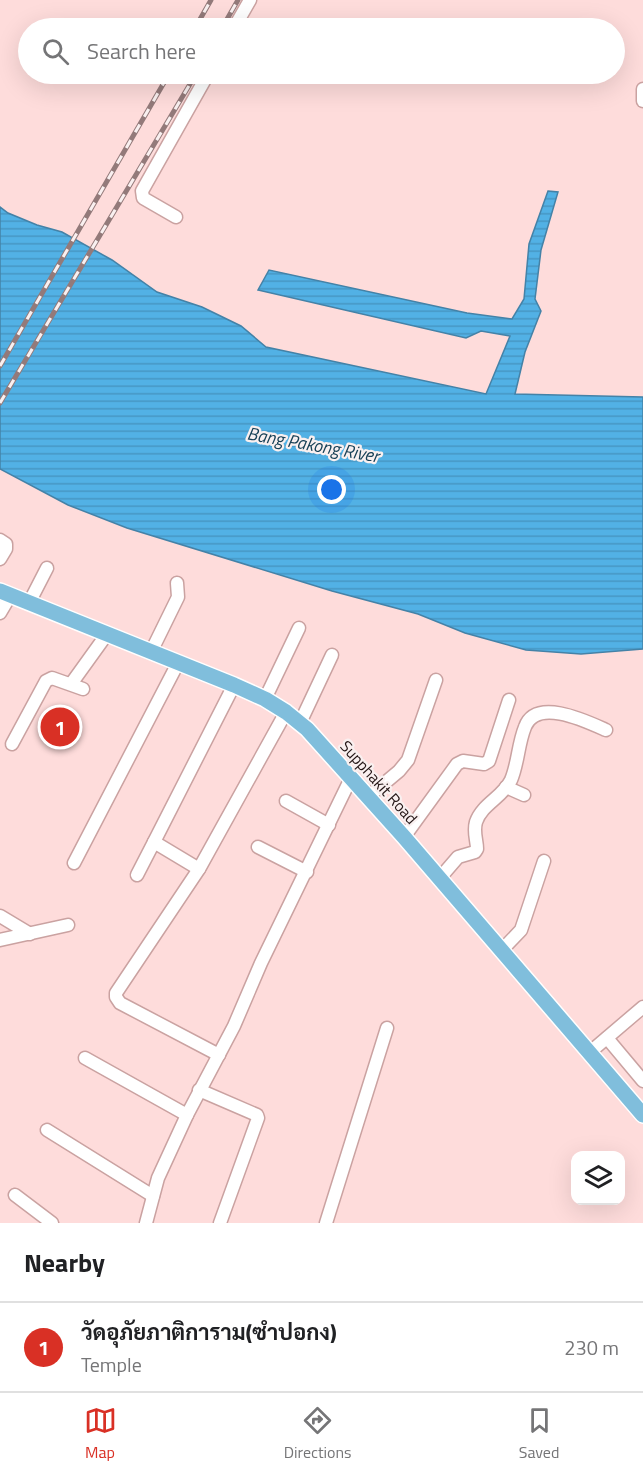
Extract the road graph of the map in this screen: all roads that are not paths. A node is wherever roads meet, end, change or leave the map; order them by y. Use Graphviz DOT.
graph roads {
  1 [pos="250,0"];
  2 [pos="240,18"];
  3 [pos="202,84"];
  4 [pos="643,89"];
  5 [pos="643,101"];
  6 [pos="176,217"];
  7 [pos="0,540"];
  8 [pos="0,560"];
  9 [pos="47,568"];
  10 [pos="177,583"];
  11 [pos="3,594"];
  12 [pos="28,603"];
  13 [pos="0,614"];
  14 [pos="299,628"];
  15 [pos="101,644"];
  16 [pos="151,652"];
  17 [pos="332,655"];
  18 [pos="178,663"];
  19 [pos="436,680"];
  20 [pos="71,684"];
  21 [pos="234,685"];
  22 [pos="83,689"];
  23 [pos="265,699"];
  24 [pos="508,700"];
  25 [pos="286,712"];
  26 [pos="300,723"];
  27 [pos="606,730"];
  28 [pos="12,744"];
  29 [pos="351,778"];
  30 [pos="506,788"];
  31 [pos="524,795"];
  32 [pos="368,797"];
  33 [pos="285,801"];
  34 [pos="329,825"];
  35 [pos="404,837"];
  36 [pos="154,842"];
  37 [pos="258,846"];
  38 [pos="544,861"];
  39 [pos="74,863"];
  40 [pos="199,869"];
  41 [pos="307,872"];
  42 [pos="137,874"];
  43 [pos="439,879"];
  44 [pos="0,916"];
  45 [pos="68,925"];
  46 [pos="30,934"];
  47 [pos="0,940"];
  48 [pos="501,951"];
  49 [pos="643,1007"];
  50 [pos="387,1028"];
  51 [pos="607,1038"];
  52 [pos="589,1053"];
  53 [pos="219,1055"];
  54 [pos="85,1059"];
  55 [pos="643,1081"];
  56 [pos="199,1090"];
  57 [pos="643,1114"];
  58 [pos="187,1115"];
  59 [pos="46,1130"];
  60 [pos="15,1195"];
  61 [pos="153,1196"];
  62 [pos="52,1223"];
  63 [pos="146,1223"];
  64 [pos="220,1223"];
  65 [pos="326,1223"];
  1 -- 2 [label="street"];
  3 -- 6 [label="street"];
  4 -- 5 [label="street"];
  7 -- 8 [label="street"];
  9 -- 12 [label="street"];
  10 -- 16 [label="street"];
  11 -- 12 [label="main road, Supphakit Road"];
  11 -- 13 [label="street"];
  12 -- 15 [label="main road, Supphakit Road"];
  14 -- 23 [label="street"];
  15 -- 16 [label="main road, Supphakit Road"];
  15 -- 20 [label="street"];
  16 -- 18 [label="main road, Supphakit Road"];
  17 -- 26 [label="street"];
  18 -- 21 [label="main road, Supphakit Road"];
  18 -- 39 [label="street"];
  19 -- 32 [label="street"];
  20 -- 22 [label="street"];
  20 -- 28 [label="street"];
  21 -- 23 [label="main road, Supphakit Road"];
  21 -- 36 [label="street"];
  23 -- 25 [label="main road, Supphakit Road"];
  24 -- 35 [label="street"];
  25 -- 26 [label="main road, Supphakit Road"];
  25 -- 40 [label="street"];
  26 -- 29 [label="main road, Supphakit Road"];
  27 -- 30 [label="street"];
  29 -- 32 [label="main road, Supphakit Road"];
  29 -- 34 [label="street"];
  30 -- 31 [label="street"];
  30 -- 43 [label="street"];
  32 -- 35 [label="main road, Supphakit Road"];
  33 -- 34 [label="street"];
  34 -- 41 [label="street"];
  35 -- 43 [label="main road, Supphakit Road"];
  36 -- 40 [label="street"];
  36 -- 42 [label="street"];
  37 -- 41 [label="street"];
  38 -- 48 [label="street"];
  40 -- 53 [label="street"];
  41 -- 53 [label="street"];
  43 -- 48 [label="main road, Supphakit Road"];
  44 -- 46 [label="street"];
  45 -- 46 [label="street"];
  46 -- 47 [label="street"];
  48 -- 52 [label="main road, Supphakit Road"];
  49 -- 51 [label="street"];
  50 -- 65 [label="street"];
  51 -- 52 [label="street"];
  51 -- 55 [label="street"];
  52 -- 57 [label="main road, Supphakit Road"];
  53 -- 56 [label="street"];
  54 -- 58 [label="street"];
  56 -- 58 [label="street"];
  56 -- 64 [label="street"];
  58 -- 61 [label="street"];
  59 -- 61 [label="street"];
  60 -- 62 [label="street"];
  61 -- 63 [label="street"];
}
